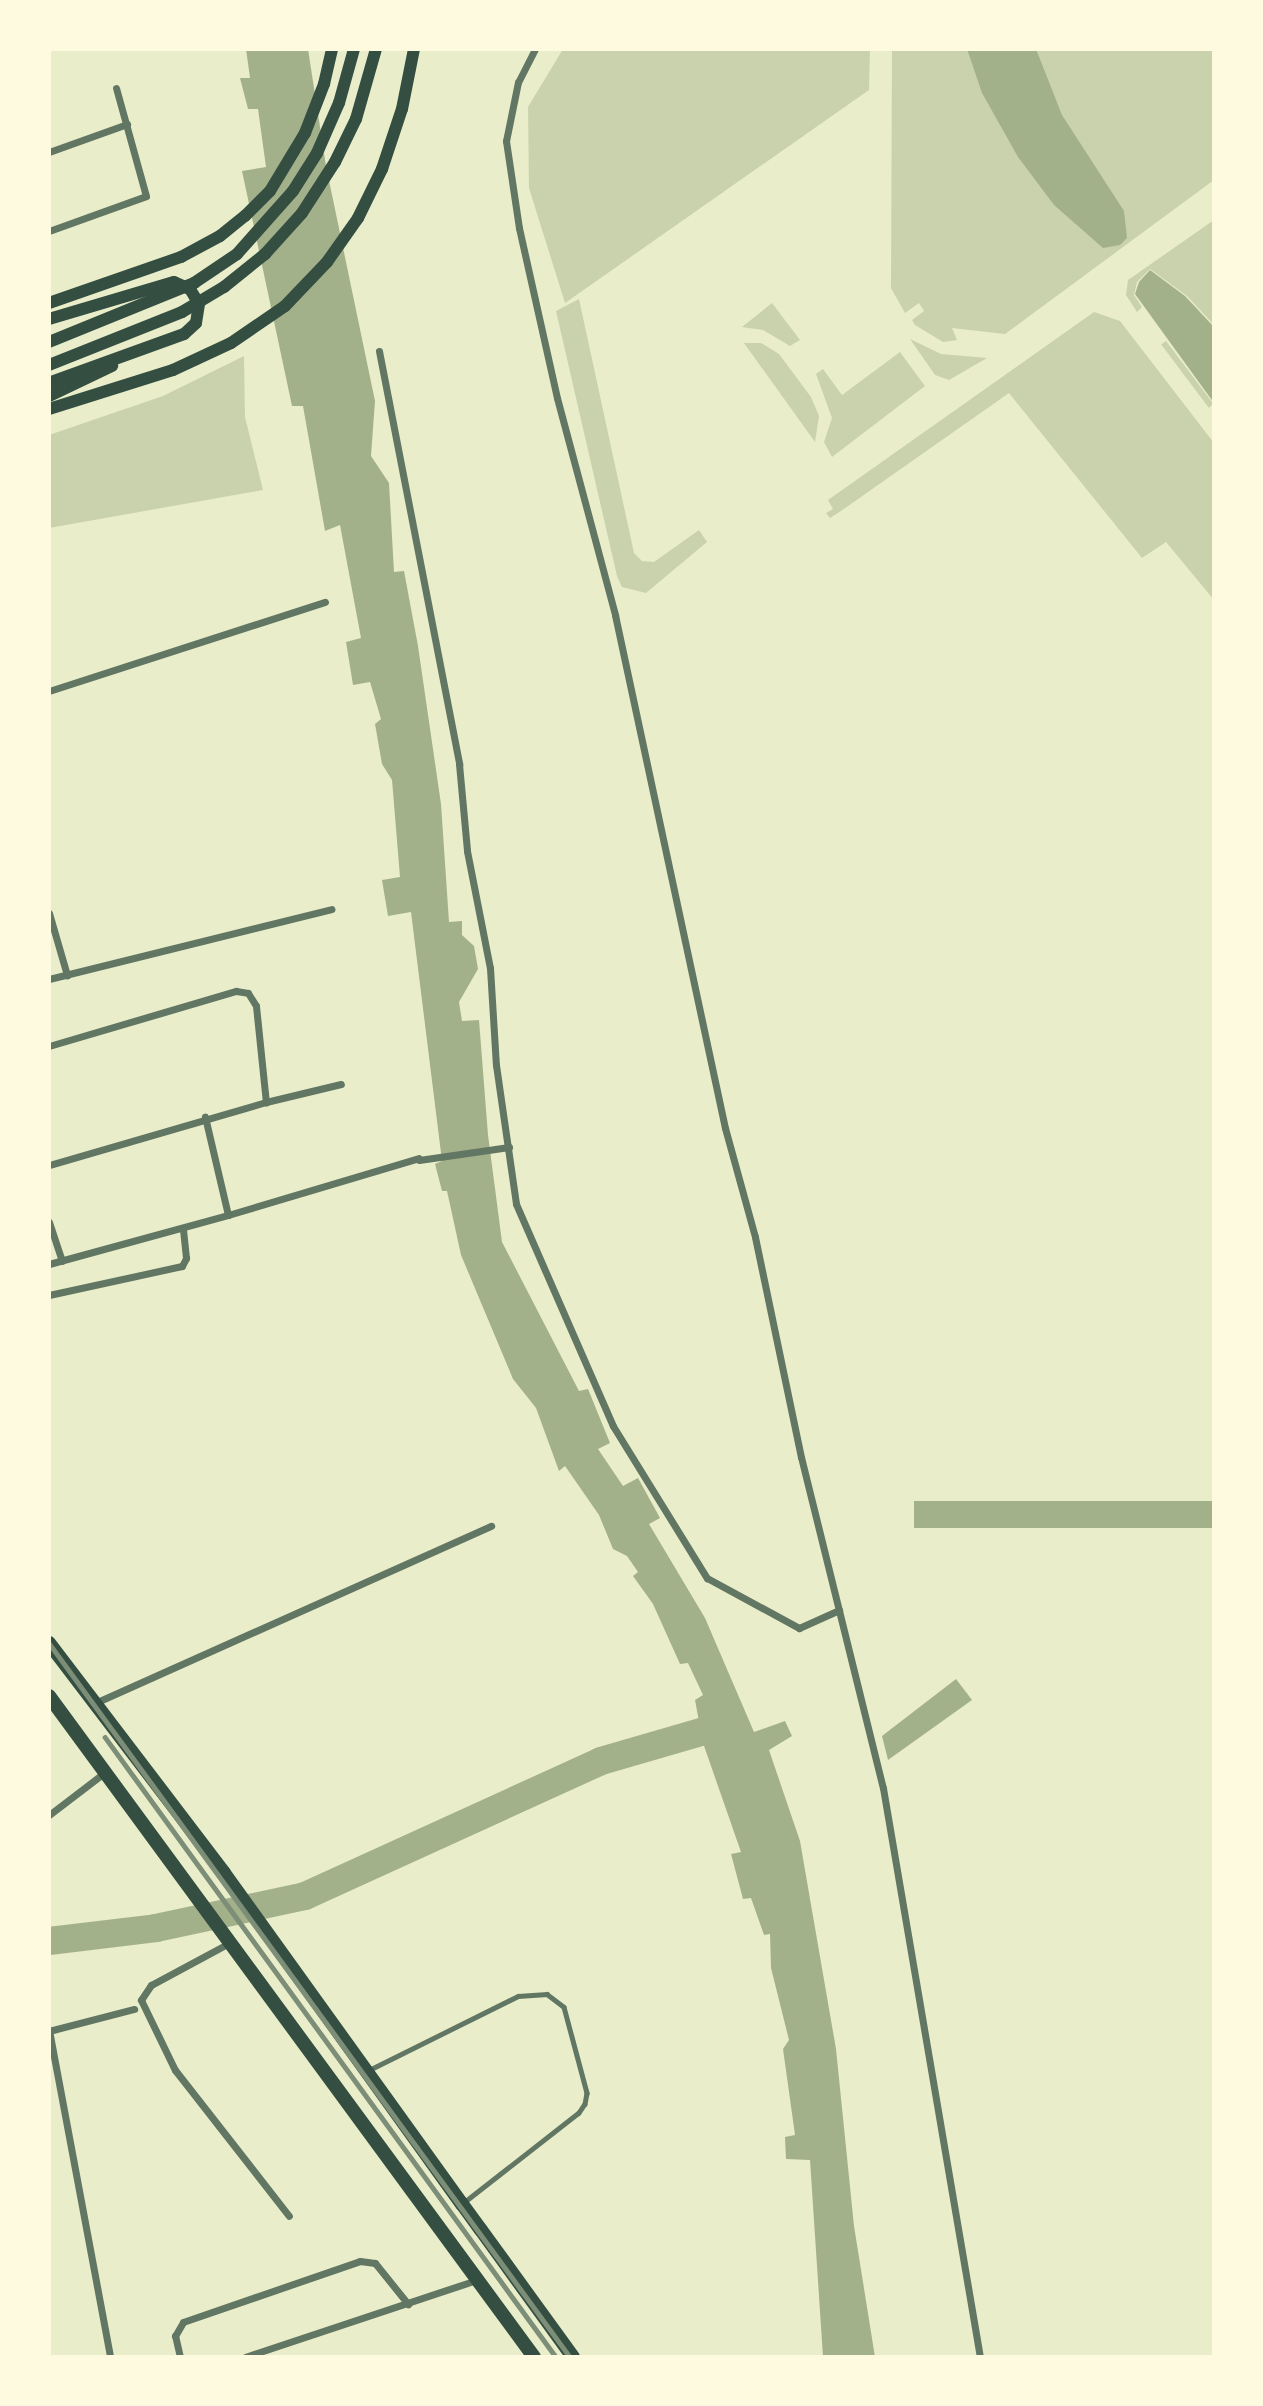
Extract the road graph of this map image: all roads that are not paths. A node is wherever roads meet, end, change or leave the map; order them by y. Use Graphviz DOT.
graph roads {
  1 [pos="332,49"];
  2 [pos="354,49"];
  3 [pos="376,49"];
  4 [pos="414,49"];
  5 [pos="535,49"];
  6 [pos="116,88"];
  7 [pos="127,124"];
  8 [pos="49,152"];
  9 [pos="49,231"];
  10 [pos="164,283"];
  11 [pos="49,303"];
  12 [pos="49,319"];
  13 [pos="49,327"];
  14 [pos="49,342"];
  15 [pos="379,351"];
  16 [pos="130,354"];
  17 [pos="49,365"];
  18 [pos="49,383"];
  19 [pos="49,396"];
  20 [pos="49,410"];
  21 [pos="325,602"];
  22 [pos="49,691"];
  23 [pos="331,909"];
  24 [pos="49,913"];
  25 [pos="66,975"];
  26 [pos="49,979"];
  27 [pos="49,1046"];
  28 [pos="341,1084"];
  29 [pos="267,1102"];
  30 [pos="205,1117"];
  31 [pos="509,1147"];
  32 [pos="49,1165"];
  33 [pos="228,1215"];
  34 [pos="49,1222"];
  35 [pos="183,1228"];
  36 [pos="62,1261"];
  37 [pos="49,1265"];
  38 [pos="49,1295"];
  39 [pos="492,1526"];
  40 [pos="839,1610"];
  41 [pos="49,1643"];
  42 [pos="49,1696"];
  43 [pos="94,1703"];
  44 [pos="104,1773"];
  45 [pos="49,1815"];
  46 [pos="231,1941"];
  47 [pos="134,2009"];
  48 [pos="49,2031"];
  49 [pos="365,2072"];
  50 [pos="462,2204"];
  51 [pos="289,2216"];
  52 [pos="477,2280"];
  53 [pos="408,2304"];
  54 [pos="110,2357"];
  55 [pos="180,2357"];
  56 [pos="245,2357"];
  57 [pos="534,2357"];
  58 [pos="573,2357"];
  59 [pos="980,2357"];
  1 -- 11 [label="main road"];
  2 -- 14 [label="main road"];
  3 -- 17 [label="main road"];
  4 -- 20 [label="main road"];
  5 -- 40 [label="street"];
  6 -- 7 [label="street"];
  7 -- 8 [label="street"];
  7 -- 9 [label="street"];
  10 -- 12 [label="main road"];
  10 -- 13 [label="main road"];
  10 -- 16 [label="main road"];
  15 -- 31 [label="street"];
  16 -- 18 [label="main road"];
  16 -- 19 [label="main road"];
  21 -- 22 [label="street"];
  23 -- 25 [label="street"];
  24 -- 25 [label="street"];
  25 -- 26 [label="street"];
  27 -- 29 [label="street"];
  28 -- 29 [label="street"];
  29 -- 30 [label="street"];
  30 -- 32 [label="street"];
  30 -- 33 [label="street"];
  31 -- 33 [label="street"];
  31 -- 40 [label="street"];
  33 -- 35 [label="street"];
  34 -- 36 [label="street"];
  35 -- 36 [label="street"];
  35 -- 38 [label="street"];
  36 -- 37 [label="street"];
  39 -- 43 [label="street"];
  40 -- 59 [label="street"];
  41 -- 43 [label="main road"];
  42 -- 44 [label="main road"];
  43 -- 49 [label="main road"];
  44 -- 45 [label="street"];
  44 -- 46 [label="main road"];
  46 -- 51 [label="street"];
  46 -- 52 [label="main road"];
  47 -- 48 [label="street"];
  48 -- 54 [label="street"];
  49 -- 50 [label="main road"];
  49 -- 50 [label="lane"];
  50 -- 58 [label="main road"];
  52 -- 53 [label="street"];
  52 -- 57 [label="main road"];
  53 -- 55 [label="street"];
  53 -- 56 [label="street"];
}
